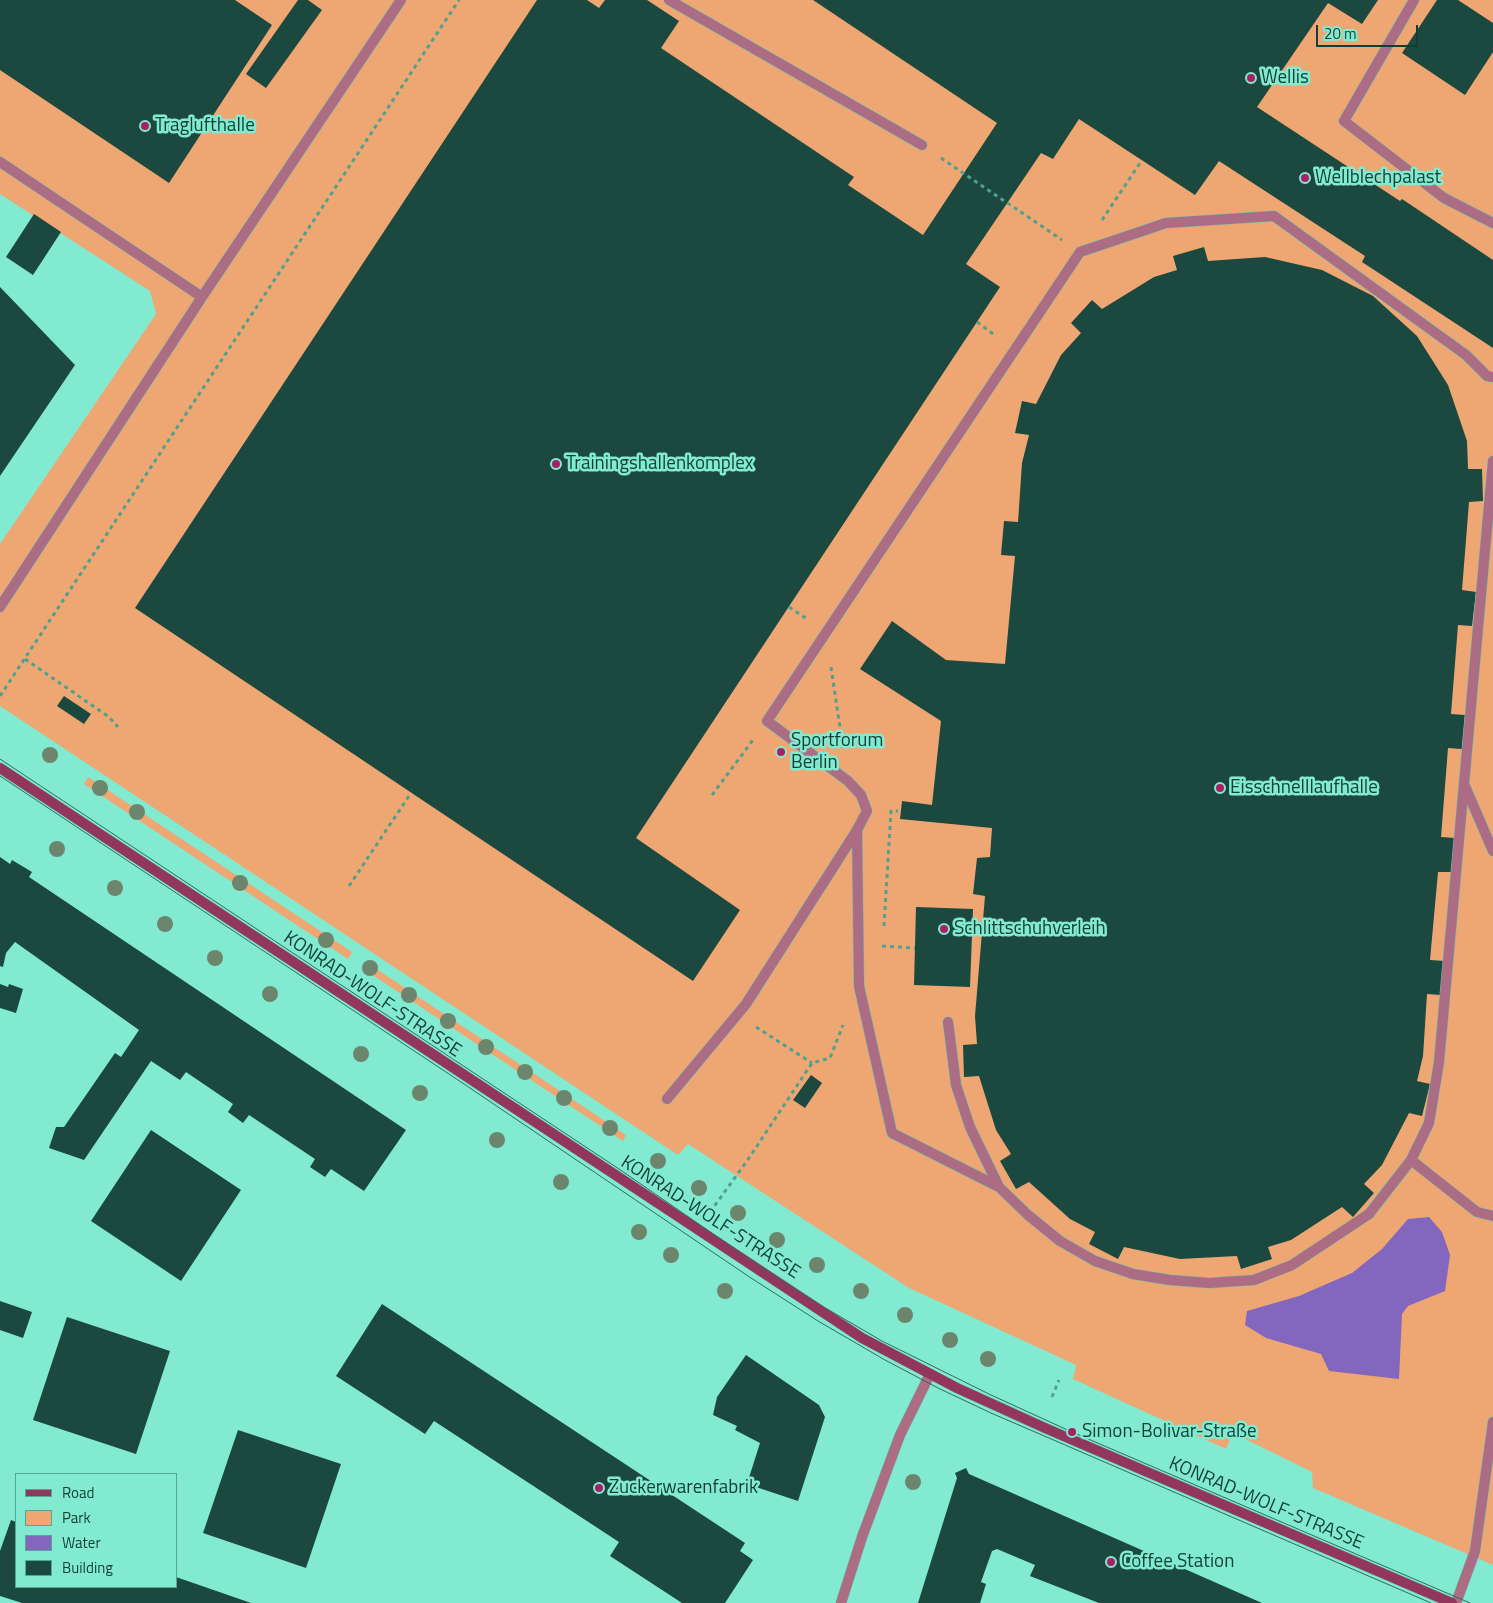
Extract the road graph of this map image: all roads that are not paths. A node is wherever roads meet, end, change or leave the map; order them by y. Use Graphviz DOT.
graph roads {
  1 [pos="401,0"];
  2 [pos="669,0"];
  3 [pos="1414,0"];
  4 [pos="922,145"];
  5 [pos="0,162"];
  6 [pos="1493,223"];
  7 [pos="202,297"];
  8 [pos="1493,377"];
  9 [pos="1493,461"];
  10 [pos="0,607"];
  11 [pos="0,768"];
  12 [pos="1464,783"];
  13 [pos="857,830"];
  14 [pos="1493,851"];
  15 [pos="948,1022"];
  16 [pos="667,1099"];
  17 [pos="1411,1160"];
  18 [pos="999,1187"];
  19 [pos="1493,1216"];
  20 [pos="930,1374"];
  21 [pos="1493,1422"];
  22 [pos="841,1603"];
  23 [pos="1454,1603"];
  1 -- 7 [label="street"];
  2 -- 4 [label="street"];
  3 -- 6 [label="street"];
  5 -- 7 [label="street"];
  7 -- 10 [label="street"];
  8 -- 13 [label="street"];
  9 -- 12 [label="street"];
  11 -- 20 [label="main road, KONRAD-WOLF-STRASSE"];
  12 -- 14 [label="street"];
  12 -- 17 [label="street"];
  13 -- 16 [label="street"];
  13 -- 18 [label="street"];
  15 -- 18 [label="street"];
  17 -- 18 [label="street"];
  17 -- 19 [label="street"];
  20 -- 22 [label="street"];
  20 -- 23 [label="main road, KONRAD-WOLF-STRASSE"];
  21 -- 23 [label="street"];
}
